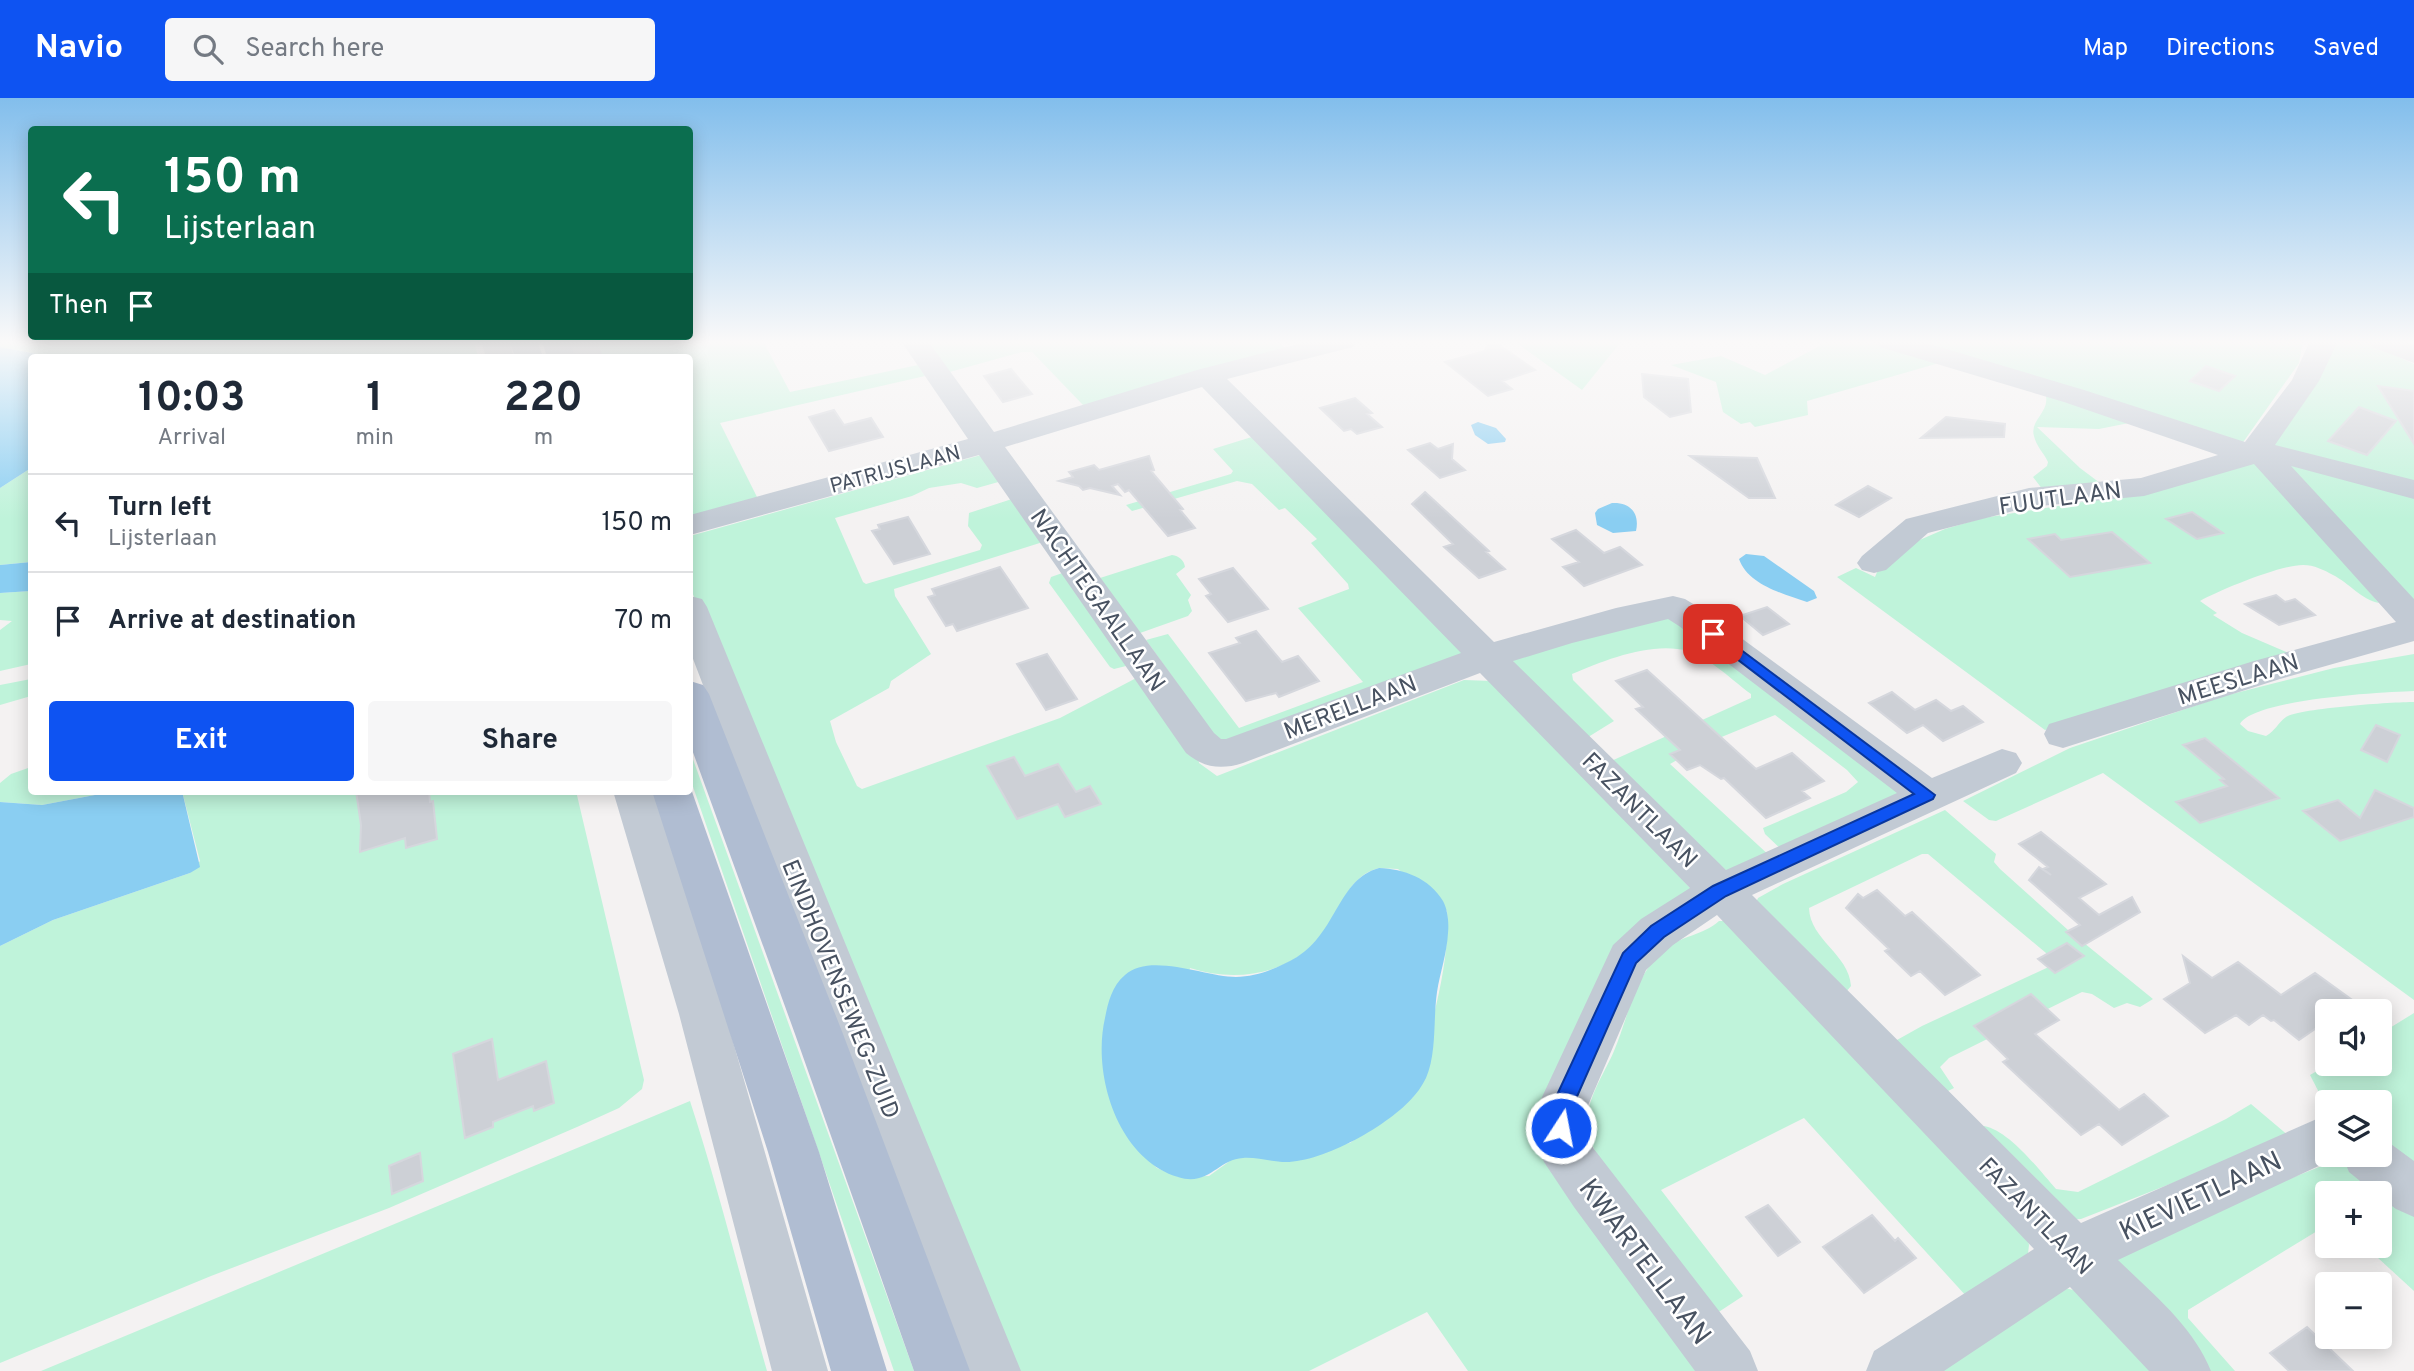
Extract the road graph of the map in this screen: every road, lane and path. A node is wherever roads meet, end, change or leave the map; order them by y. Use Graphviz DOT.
graph roads {
  1 [pos="957,400"];
  2 [pos="1127,400"];
  3 [pos="1231,400"];
  4 [pos="2087,400"];
  5 [pos="2291,400"];
  6 [pos="988,443"];
  7 [pos="2258,453"];
  8 [pos="2414,490"];
  9 [pos="693,524"];
  10 [pos="1874,563"];
  11 [pos="693,615"];
  12 [pos="2414,621"];
  13 [pos="2414,628"];
  14 [pos="1486,656"];
  15 [pos="693,702"];
  16 [pos="2063,734"];
  17 [pos="1213,752"];
  18 [pos="2002,763"];
  19 [pos="634,795"];
  20 [pos="673,795"];
  21 [pos="1927,795"];
  22 [pos="1720,891"];
  23 [pos="2315,1143"];
  24 [pos="2382,1167"];
  25 [pos="2414,1192"];
  26 [pos="2073,1254"];
  27 [pos="800,1371"];
  28 [pos="859,1371"];
  29 [pos="942,1371"];
  30 [pos="993,1371"];
  31 [pos="1730,1371"];
  32 [pos="1895,1371"];
  33 [pos="2183,1371"];
  1 -- 6 [label="street, NACHTEGAALLAAN"];
  2 -- 6 [label="street, PATRIJSLAAN"];
  3 -- 14 [label="street, FAZANTLAAN"];
  4 -- 7 [label="street"];
  5 -- 7 [label="street"];
  6 -- 9 [label="street, PATRIJSLAAN"];
  6 -- 17 [label="street, NACHTEGAALLAAN"];
  7 -- 8 [label="street"];
  7 -- 10 [label="street, FUUTLAAN"];
  7 -- 12 [label="street"];
  11 -- 30 [label="street, EINDHOVENSEWEG-ZUID"];
  13 -- 16 [label="street, MEESLAAN"];
  14 -- 17 [label="street, MERELLAAN"];
  14 -- 21 [label="street, MERELLAAN"];
  14 -- 22 [label="street, FAZANTLAAN"];
  15 -- 29 [label="main road, EINDHOVENSEWEG-ZUID"];
  18 -- 21 [label="street, KWARTELLAAN"];
  19 -- 27 [label="street"];
  20 -- 28 [label="main road"];
  21 -- 22 [label="street, KWARTELLAAN"];
  22 -- 26 [label="street, FAZANTLAAN"];
  22 -- 31 [label="street, KWARTELLAAN"];
  23 -- 26 [label="street, KIEVIETLAAN"];
  24 -- 25 [label="street"];
  26 -- 32 [label="street, KIEVIETLAAN"];
  26 -- 33 [label="street, FAZANTLAAN"];
}
